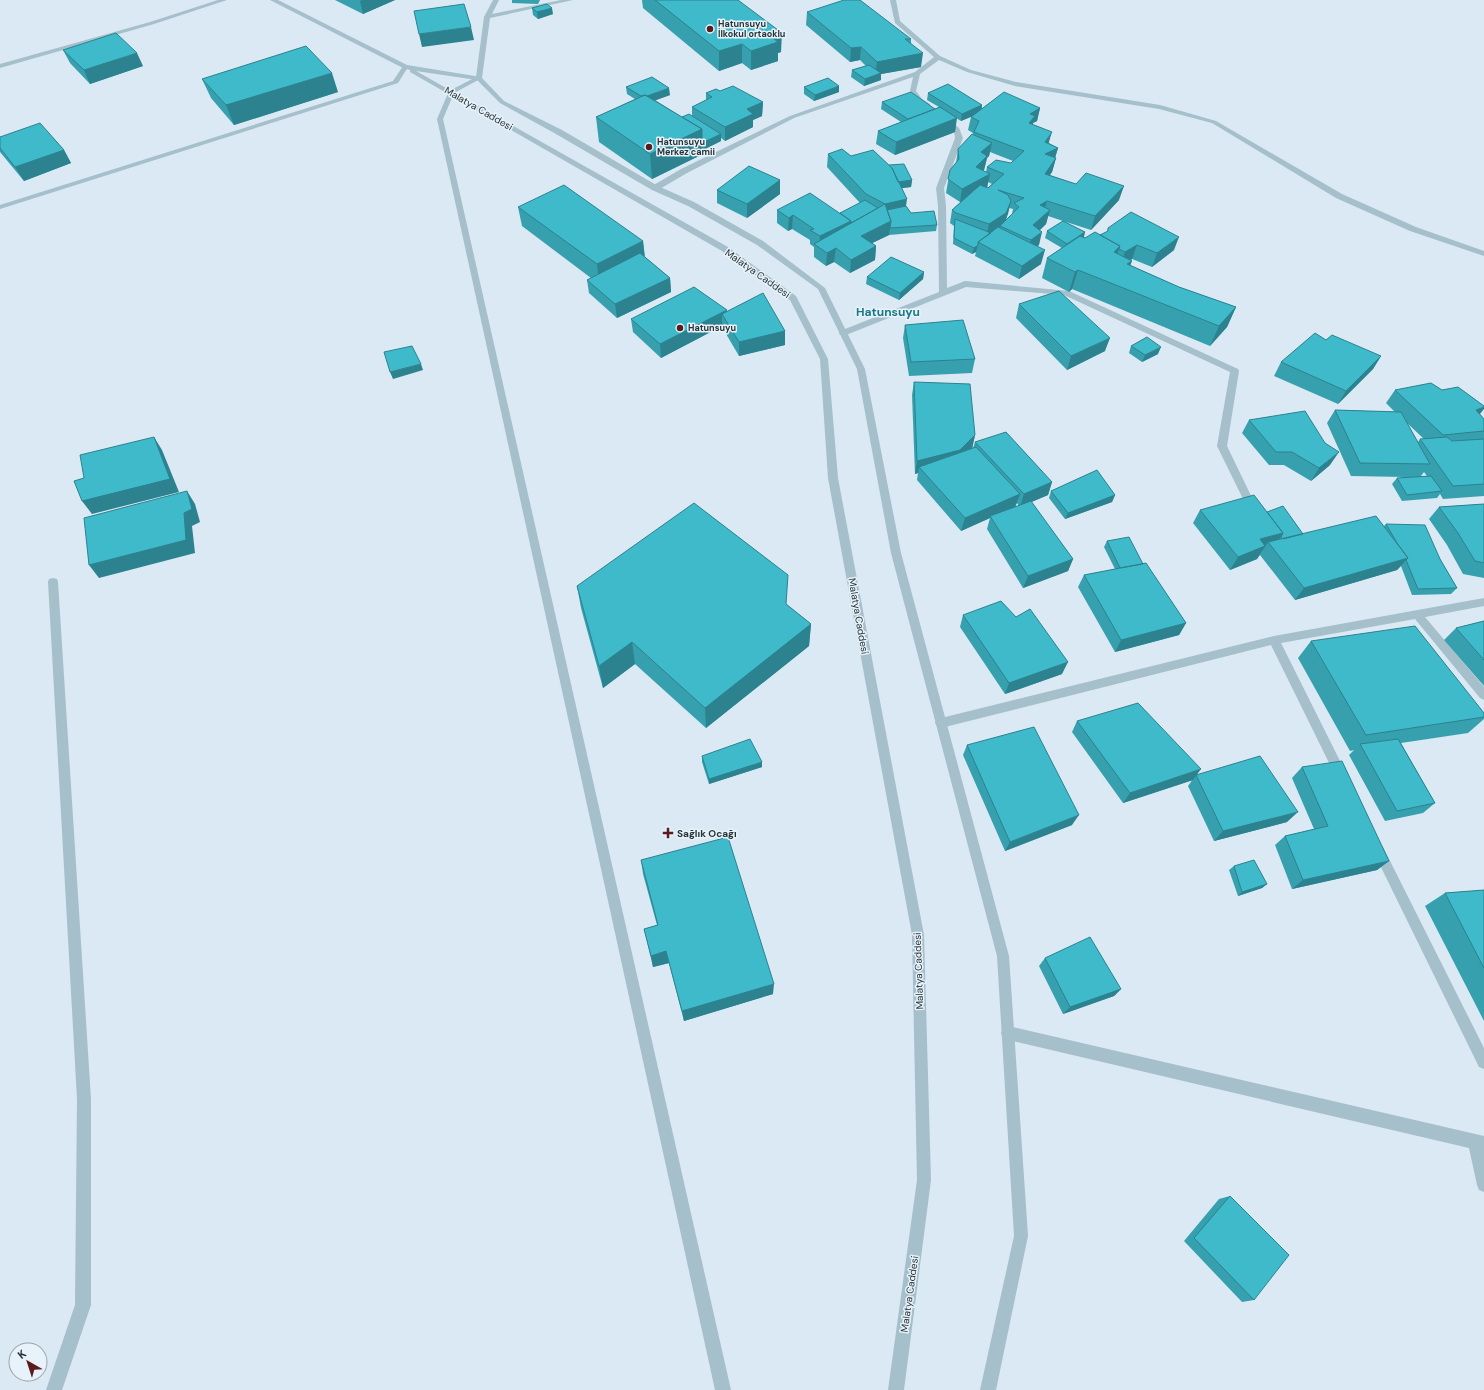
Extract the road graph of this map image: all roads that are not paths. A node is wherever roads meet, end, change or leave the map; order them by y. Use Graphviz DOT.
graph roads {
  1 [pos="224,0"];
  2 [pos="273,0"];
  3 [pos="496,0"];
  4 [pos="570,0"];
  5 [pos="893,0"];
  6 [pos="487,17"];
  7 [pos="938,57"];
  8 [pos="0,66"];
  9 [pos="404,67"];
  10 [pos="917,73"];
  11 [pos="479,78"];
  12 [pos="451,92"];
  13 [pos="655,188"];
  14 [pos="0,207"];
  15 [pos="1484,254"];
  16 [pos="943,277"];
  17 [pos="965,284"];
  18 [pos="943,292"];
  19 [pos="843,332"];
  20 [pos="1250,504"];
  21 [pos="53,582"];
  22 [pos="1484,602"];
  23 [pos="1417,614"];
  24 [pos="1274,640"];
  25 [pos="1484,695"];
  26 [pos="941,723"];
  27 [pos="1345,783"];
  28 [pos="1374,840"];
  29 [pos="1008,1033"];
  30 [pos="1484,1062"];
  31 [pos="1479,1142"];
  32 [pos="1484,1185"];
  33 [pos="54,1390"];
  34 [pos="723,1390"];
  35 [pos="896,1390"];
  36 [pos="988,1390"];
  1 -- 8 [label="street"];
  2 -- 9 [label="street, Malatya Caddesi"];
  3 -- 6 [label="street"];
  4 -- 6 [label="street"];
  5 -- 7 [label="street"];
  6 -- 11 [label="street"];
  7 -- 10 [label="street"];
  7 -- 15 [label="street"];
  9 -- 11 [label="street"];
  9 -- 12 [label="street, Malatya Caddesi"];
  9 -- 14 [label="street"];
  10 -- 13 [label="street"];
  10 -- 16 [label="street"];
  11 -- 12 [label="street"];
  11 -- 13 [label="street"];
  12 -- 34 [label="street"];
  12 -- 35 [label="street, Malatya Caddesi"];
  13 -- 19 [label="street"];
  16 -- 17 [label="street"];
  16 -- 18 [label="street"];
  17 -- 18 [label="street"];
  17 -- 20 [label="street"];
  18 -- 19 [label="street"];
  19 -- 26 [label="street"];
  21 -- 33 [label="street"];
  22 -- 23 [label="street"];
  23 -- 24 [label="street"];
  23 -- 25 [label="street"];
  24 -- 26 [label="street"];
  24 -- 27 [label="street"];
  26 -- 29 [label="street"];
  28 -- 30 [label="street"];
  29 -- 31 [label="street"];
  29 -- 36 [label="street"];
  31 -- 32 [label="street"];
}
